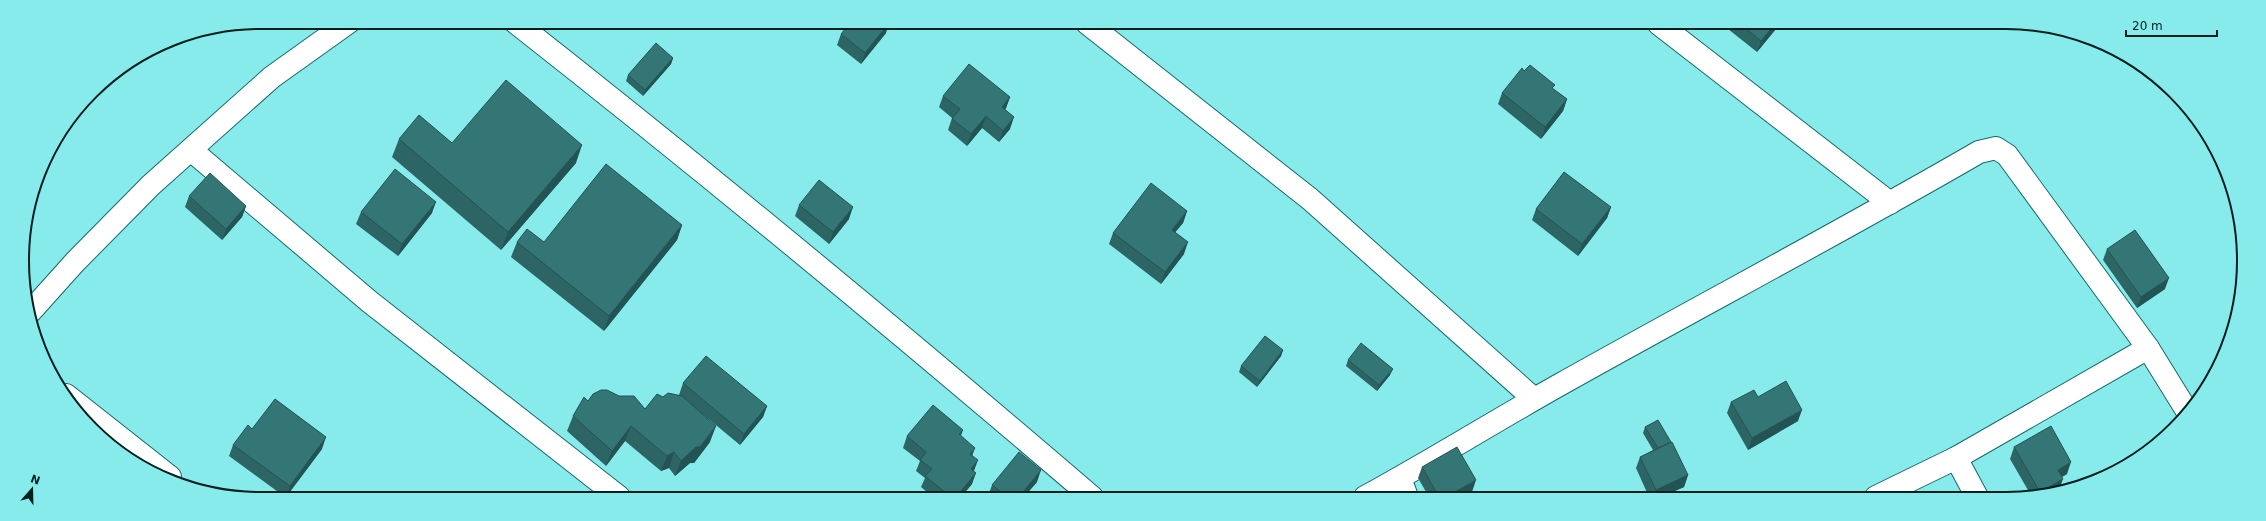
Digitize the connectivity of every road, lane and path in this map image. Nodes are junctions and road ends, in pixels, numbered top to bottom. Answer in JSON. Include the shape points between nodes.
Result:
{"nodes":[{"id":1,"x":339,"y":29,"type":"edge"},
{"id":2,"x":524,"y":29,"type":"edge"},
{"id":3,"x":1095,"y":29,"type":"edge"},
{"id":4,"x":1665,"y":29,"type":"edge"},
{"id":5,"x":191,"y":150,"type":"junction"},
{"id":6,"x":1890,"y":204,"type":"junction"},
{"id":7,"x":34,"y":308,"type":"edge"},
{"id":8,"x":2148,"y":348,"type":"junction"},
{"id":9,"x":1534,"y":399,"type":"junction"},
{"id":10,"x":2185,"y":407,"type":"edge"},
{"id":11,"x":82,"y":408,"type":"edge"},
{"id":12,"x":1956,"y":458,"type":"junction"},
{"id":13,"x":159,"y":469,"type":"edge"},
{"id":14,"x":1403,"y":488,"type":"edge"},
{"id":15,"x":613,"y":492,"type":"edge"},
{"id":16,"x":1086,"y":492,"type":"edge"},
{"id":17,"x":1386,"y":492,"type":"edge"},
{"id":18,"x":1886,"y":492,"type":"edge"},
{"id":19,"x":1974,"y":492,"type":"edge"}],
"edges":[{"from":1,"to":5,"type":"street","via":[[272,77]]},
{"from":2,"to":16,"type":"street","via":[[671,145],[887,322]]},
{"from":3,"to":9,"type":"street","via":[[1310,199]]},
{"from":4,"to":6,"type":"street"},
{"from":5,"to":7,"type":"street","via":[[74,262]]},
{"from":5,"to":15,"type":"street","via":[[370,302]]},
{"from":6,"to":8,"type":"street","via":[[1979,152],[1996,148],[2007,155]]},
{"from":6,"to":9,"type":"street","via":[[1805,248]]},
{"from":8,"to":10,"type":"street"},
{"from":8,"to":12,"type":"street"},
{"from":9,"to":14,"type":"street"},
{"from":11,"to":13,"type":"street"},
{"from":12,"to":18,"type":"street"},
{"from":12,"to":19,"type":"street"},
{"from":14,"to":17,"type":"street"}]}
